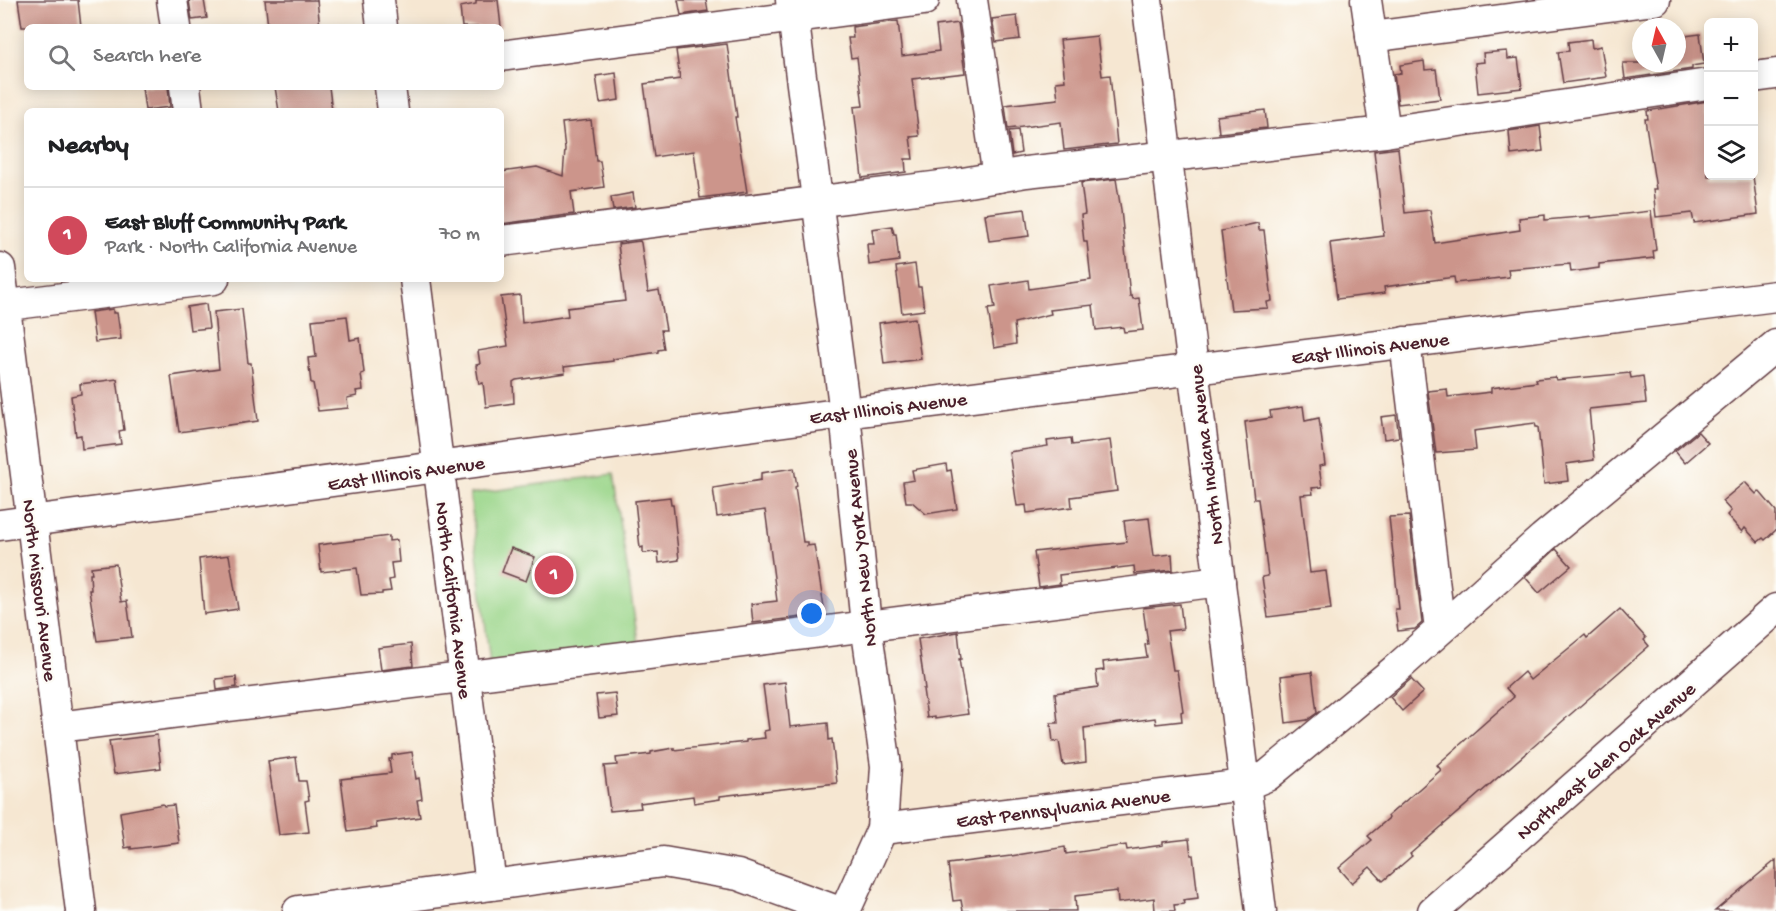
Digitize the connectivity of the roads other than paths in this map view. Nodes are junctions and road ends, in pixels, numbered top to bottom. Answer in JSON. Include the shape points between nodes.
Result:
{"nodes":[{"id":1,"x":172,"y":0,"type":"edge"},
{"id":2,"x":379,"y":0,"type":"edge"},
{"id":3,"x":924,"y":0,"type":"edge"},
{"id":4,"x":972,"y":0,"type":"edge"},
{"id":5,"x":1148,"y":0,"type":"edge"},
{"id":6,"x":1366,"y":0,"type":"edge"},
{"id":7,"x":1655,"y":0,"type":"edge"},
{"id":8,"x":793,"y":9,"type":"edge"},
{"id":9,"x":176,"y":24,"type":"edge"},
{"id":10,"x":382,"y":24,"type":"edge"},
{"id":11,"x":1371,"y":37,"type":"junction"},
{"id":12,"x":504,"y":56,"type":"edge"},
{"id":13,"x":1776,"y":74,"type":"edge"},
{"id":14,"x":1758,"y":76,"type":"edge"},
{"id":15,"x":1704,"y":85,"type":"edge"},
{"id":16,"x":185,"y":90,"type":"edge"},
{"id":17,"x":390,"y":90,"type":"edge"},
{"id":18,"x":188,"y":108,"type":"edge"},
{"id":19,"x":393,"y":108,"type":"edge"},
{"id":20,"x":1385,"y":132,"type":"junction"},
{"id":21,"x":1167,"y":156,"type":"junction"},
{"id":22,"x":998,"y":177,"type":"junction"},
{"id":23,"x":817,"y":201,"type":"junction"},
{"id":24,"x":504,"y":241,"type":"edge"},
{"id":25,"x":0,"y":268,"type":"edge"},
{"id":26,"x":190,"y":282,"type":"edge"},
{"id":27,"x":415,"y":282,"type":"edge"},
{"id":28,"x":1776,"y":296,"type":"edge"},
{"id":29,"x":2,"y":306,"type":"edge"},
{"id":30,"x":1405,"y":342,"type":"junction"},
{"id":31,"x":1776,"y":345,"type":"edge"},
{"id":32,"x":1194,"y":368,"type":"junction"},
{"id":33,"x":845,"y":413,"type":"junction"},
{"id":34,"x":439,"y":467,"type":"junction"},
{"id":35,"x":33,"y":521,"type":"junction"},
{"id":36,"x":0,"y":525,"type":"edge"},
{"id":37,"x":1220,"y":581,"type":"junction"},
{"id":38,"x":1776,"y":609,"type":"edge"},
{"id":39,"x":866,"y":625,"type":"junction"},
{"id":40,"x":1440,"y":629,"type":"junction"},
{"id":41,"x":465,"y":677,"type":"junction"},
{"id":42,"x":58,"y":727,"type":"junction"},
{"id":43,"x":1245,"y":784,"type":"junction"},
{"id":44,"x":882,"y":829,"type":"junction"},
{"id":45,"x":491,"y":885,"type":"junction"},
{"id":46,"x":81,"y":911,"type":"edge"},
{"id":47,"x":298,"y":911,"type":"edge"},
{"id":48,"x":837,"y":911,"type":"edge"},
{"id":49,"x":845,"y":911,"type":"edge"},
{"id":50,"x":1261,"y":911,"type":"edge"},
{"id":51,"x":1433,"y":911,"type":"edge"}],
"edges":[{"from":1,"to":9,"type":"street"},
{"from":2,"to":10,"type":"street"},
{"from":3,"to":8,"type":"street"},
{"from":4,"to":22,"type":"street"},
{"from":5,"to":21,"type":"street","name":"North Indiana Avenue"},
{"from":6,"to":11,"type":"street"},
{"from":7,"to":11,"type":"street"},
{"from":8,"to":12,"type":"street"},
{"from":8,"to":23,"type":"street","name":"North New York Avenue"},
{"from":11,"to":20,"type":"street"},
{"from":13,"to":14,"type":"street"},
{"from":15,"to":20,"type":"street"},
{"from":16,"to":18,"type":"street"},
{"from":17,"to":19,"type":"street"},
{"from":20,"to":21,"type":"street"},
{"from":21,"to":22,"type":"street"},
{"from":21,"to":32,"type":"street","name":"North Indiana Avenue"},
{"from":22,"to":23,"type":"street"},
{"from":23,"to":24,"type":"street"},
{"from":23,"to":33,"type":"street","name":"North New York Avenue"},
{"from":25,"to":29,"type":"street","name":"North Missouri Avenue"},
{"from":26,"to":29,"type":"street"},
{"from":27,"to":34,"type":"street","name":"North California Avenue"},
{"from":28,"to":30,"type":"street","name":"East Illinois Avenue"},
{"from":29,"to":35,"type":"street","name":"North Missouri Avenue"},
{"from":30,"to":32,"type":"street","name":"East Illinois Avenue"},
{"from":30,"to":40,"type":"street"},
{"from":31,"to":40,"type":"street","name":"East Pennsylvania Avenue","via":[[1543,538]]},
{"from":32,"to":33,"type":"street","name":"East Illinois Avenue"},
{"from":32,"to":37,"type":"street","name":"North Indiana Avenue"},
{"from":33,"to":34,"type":"street","name":"East Illinois Avenue"},
{"from":33,"to":39,"type":"street","name":"North New York Avenue"},
{"from":34,"to":35,"type":"street","name":"East Illinois Avenue"},
{"from":34,"to":41,"type":"street","name":"North California Avenue"},
{"from":35,"to":36,"type":"street","name":"East Illinois Avenue"},
{"from":35,"to":42,"type":"street","name":"North Missouri Avenue"},
{"from":37,"to":39,"type":"street"},
{"from":37,"to":43,"type":"street","name":"North Indiana Avenue"},
{"from":38,"to":51,"type":"street","name":"Northeast Glen Oak Avenue"},
{"from":39,"to":41,"type":"street"},
{"from":39,"to":44,"type":"street","name":"North New York Avenue","via":[[886,766]]},
{"from":40,"to":43,"type":"street","name":"East Pennsylvania Avenue","via":[[1267,777]]},
{"from":41,"to":42,"type":"street"},
{"from":41,"to":45,"type":"street","name":"North California Avenue"},
{"from":42,"to":46,"type":"street","name":"North Missouri Avenue"},
{"from":43,"to":44,"type":"street","name":"East Pennsylvania Avenue"},
{"from":43,"to":50,"type":"street","name":"North Indiana Avenue"},
{"from":44,"to":49,"type":"street","name":"North New York Avenue"},
{"from":45,"to":47,"type":"street"},
{"from":45,"to":48,"type":"street","via":[[663,862],[738,875]]}]}
